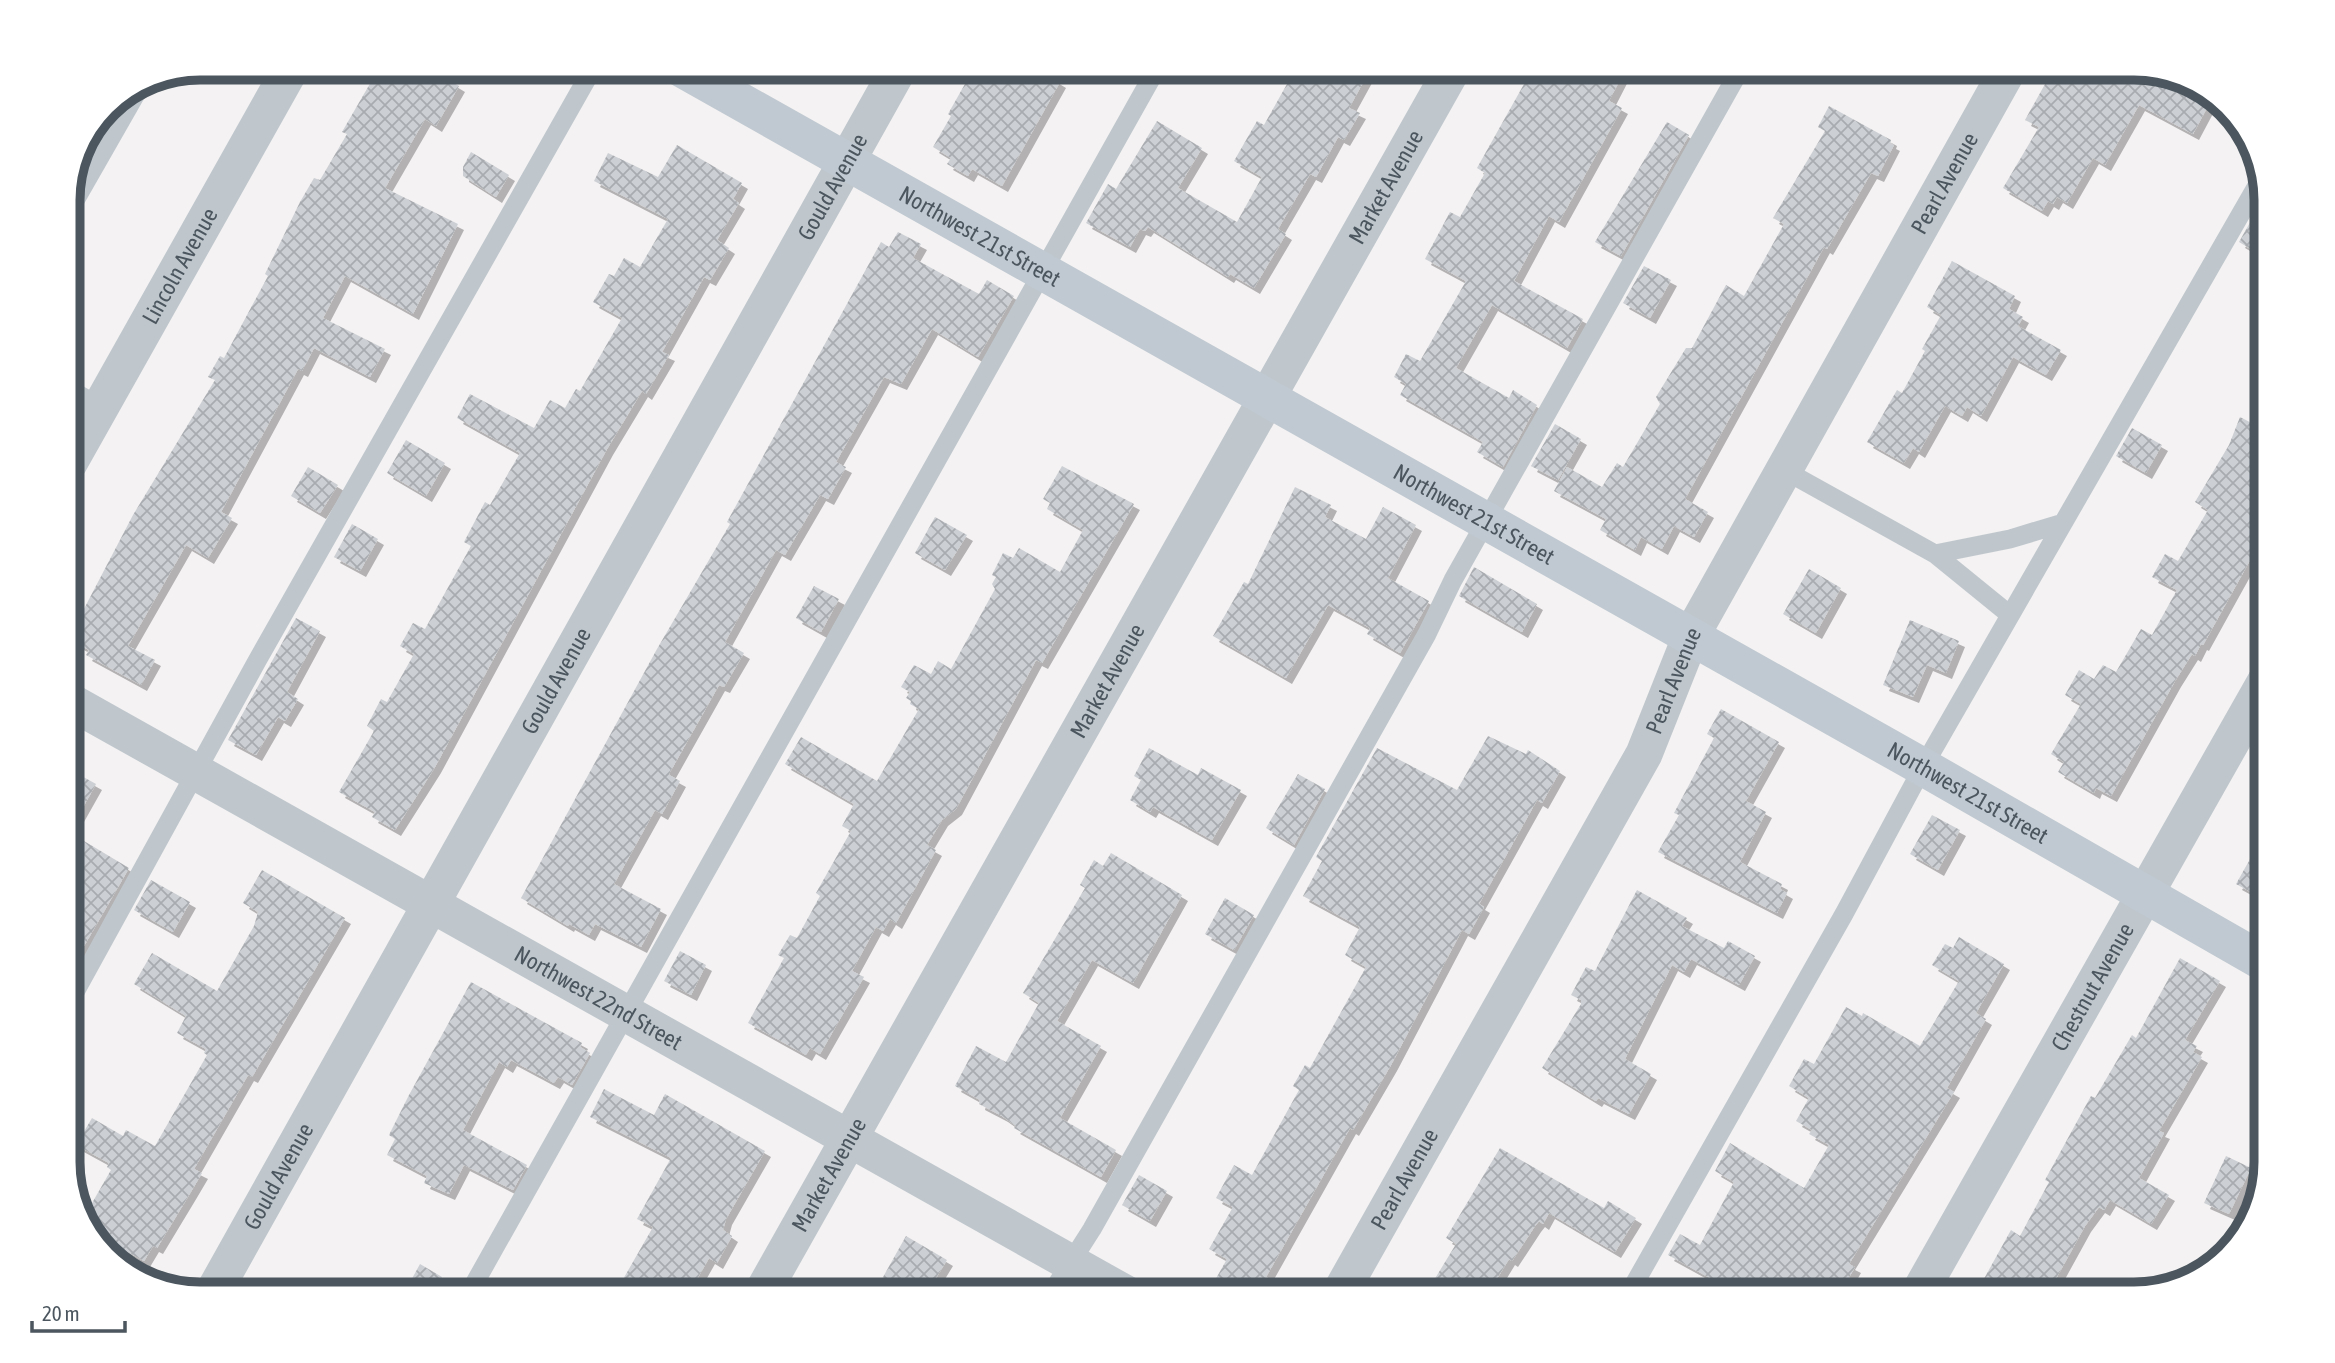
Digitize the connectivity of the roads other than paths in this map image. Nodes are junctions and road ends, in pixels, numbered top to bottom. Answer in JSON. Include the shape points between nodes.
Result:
{"nodes":[{"id":1,"x":283,"y":80,"type":"edge"},
{"id":2,"x":586,"y":80,"type":"edge"},
{"id":3,"x":703,"y":80,"type":"edge"},
{"id":4,"x":892,"y":80,"type":"edge"},
{"id":5,"x":1150,"y":80,"type":"edge"},
{"id":6,"x":1446,"y":80,"type":"edge"},
{"id":7,"x":1734,"y":80,"type":"edge"},
{"id":8,"x":2001,"y":80,"type":"edge"},
{"id":9,"x":130,"y":104,"type":"edge"},
{"id":10,"x":848,"y":160,"type":"junction"},
{"id":11,"x":82,"y":189,"type":"edge"},
{"id":12,"x":2254,"y":191,"type":"edge"},
{"id":13,"x":1044,"y":270,"type":"junction"},
{"id":14,"x":81,"y":396,"type":"edge"},
{"id":15,"x":1266,"y":397,"type":"junction"},
{"id":16,"x":100,"y":407,"type":"junction"},
{"id":17,"x":81,"y":441,"type":"edge"},
{"id":18,"x":1784,"y":470,"type":"junction"},
{"id":19,"x":1486,"y":520,"type":"junction"},
{"id":20,"x":2063,"y":523,"type":"junction"},
{"id":21,"x":1935,"y":554,"type":"junction"},
{"id":22,"x":2010,"y":615,"type":"junction"},
{"id":23,"x":1691,"y":636,"type":"junction"},
{"id":24,"x":2254,"y":702,"type":"edge"},
{"id":25,"x":81,"y":708,"type":"edge"},
{"id":26,"x":1923,"y":767,"type":"junction"},
{"id":27,"x":195,"y":772,"type":"junction"},
{"id":28,"x":2145,"y":894,"type":"junction"},
{"id":29,"x":430,"y":905,"type":"junction"},
{"id":30,"x":2254,"y":957,"type":"edge"},
{"id":31,"x":81,"y":981,"type":"edge"},
{"id":32,"x":626,"y":1015,"type":"junction"},
{"id":33,"x":850,"y":1139,"type":"junction"},
{"id":34,"x":1069,"y":1262,"type":"junction"},
{"id":35,"x":219,"y":1282,"type":"edge"},
{"id":36,"x":475,"y":1282,"type":"edge"},
{"id":37,"x":768,"y":1282,"type":"edge"},
{"id":38,"x":1057,"y":1282,"type":"edge"},
{"id":39,"x":1105,"y":1282,"type":"edge"},
{"id":40,"x":1346,"y":1282,"type":"edge"},
{"id":41,"x":1635,"y":1282,"type":"edge"},
{"id":42,"x":1925,"y":1282,"type":"edge"}],
"edges":[{"from":1,"to":16,"type":"street","name":"Lincoln Avenue"},
{"from":2,"to":27,"type":"lane"},
{"from":3,"to":10,"type":"street","name":"Northwest 21st Street"},
{"from":4,"to":10,"type":"street","name":"Gould Avenue"},
{"from":5,"to":13,"type":"lane"},
{"from":6,"to":15,"type":"street","name":"Market Avenue"},
{"from":7,"to":19,"type":"lane"},
{"from":8,"to":18,"type":"street","name":"Pearl Avenue"},
{"from":9,"to":11,"type":"lane"},
{"from":10,"to":13,"type":"street","name":"Northwest 21st Street"},
{"from":10,"to":29,"type":"street","name":"Gould Avenue"},
{"from":12,"to":20,"type":"lane"},
{"from":13,"to":15,"type":"street","name":"Northwest 21st Street"},
{"from":13,"to":32,"type":"lane"},
{"from":14,"to":16,"type":"lane"},
{"from":15,"to":19,"type":"street","name":"Northwest 21st Street"},
{"from":15,"to":33,"type":"street","name":"Market Avenue"},
{"from":16,"to":17,"type":"street","name":"Lincoln Avenue"},
{"from":18,"to":21,"type":"lane"},
{"from":18,"to":23,"type":"street","name":"Pearl Avenue"},
{"from":19,"to":23,"type":"street","name":"Northwest 21st Street"},
{"from":19,"to":34,"type":"lane","via":[[1386,707]]},
{"from":20,"to":21,"type":"lane"},
{"from":20,"to":22,"type":"lane"},
{"from":21,"to":22,"type":"lane"},
{"from":22,"to":26,"type":"lane"},
{"from":23,"to":26,"type":"street","name":"Northwest 21st Street"},
{"from":23,"to":40,"type":"street","name":"Pearl Avenue","via":[[1644,754]]},
{"from":24,"to":28,"type":"street","name":"Chestnut Avenue"},
{"from":25,"to":27,"type":"street","name":"Northwest 22nd Street"},
{"from":26,"to":28,"type":"street","name":"Northwest 21st Street"},
{"from":26,"to":41,"type":"lane"},
{"from":27,"to":29,"type":"street","name":"Northwest 22nd Street"},
{"from":27,"to":31,"type":"lane"},
{"from":28,"to":30,"type":"street","name":"Northwest 21st Street"},
{"from":28,"to":42,"type":"street","name":"Chestnut Avenue"},
{"from":29,"to":32,"type":"street","name":"Northwest 22nd Street"},
{"from":29,"to":35,"type":"street","name":"Gould Avenue"},
{"from":32,"to":33,"type":"street","name":"Northwest 22nd Street"},
{"from":32,"to":36,"type":"lane"},
{"from":33,"to":34,"type":"street","name":"Northwest 22nd Street"},
{"from":33,"to":37,"type":"street","name":"Market Avenue"},
{"from":34,"to":38,"type":"lane"},
{"from":34,"to":39,"type":"street","name":"Northwest 22nd Street"}]}
